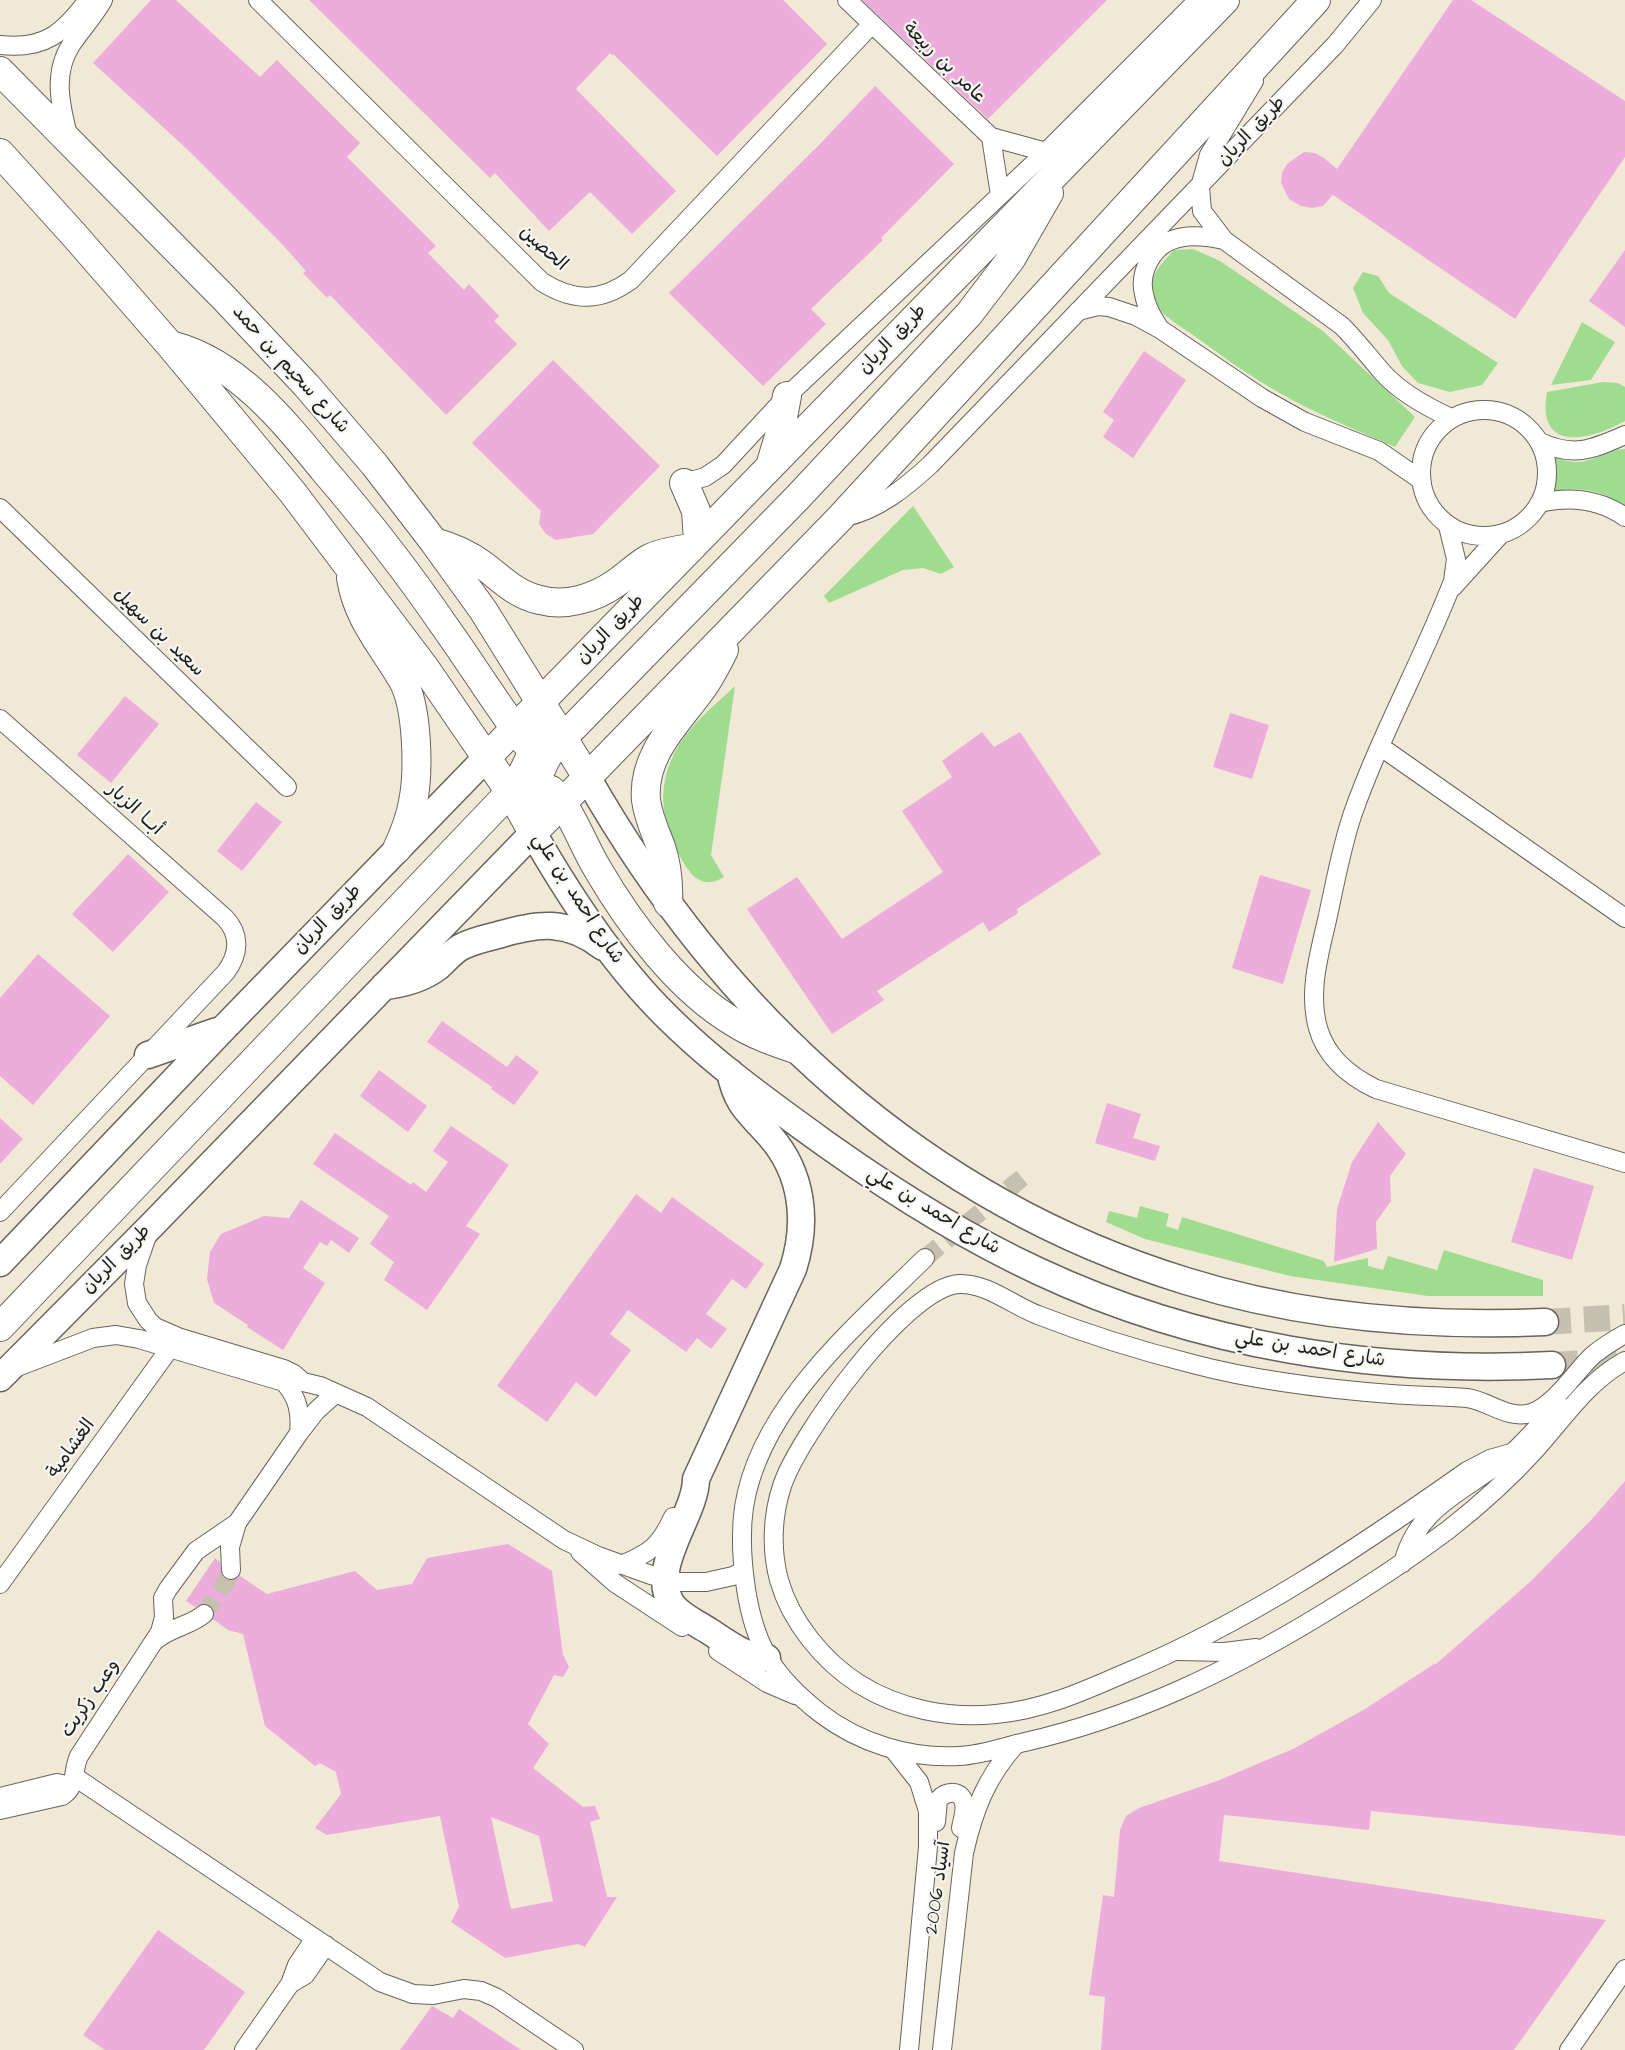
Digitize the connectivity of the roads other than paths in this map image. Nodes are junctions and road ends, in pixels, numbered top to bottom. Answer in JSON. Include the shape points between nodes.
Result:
{"nodes":[{"id":1,"x":88,"y":0,"type":"edge"},
{"id":2,"x":103,"y":0,"type":"edge"},
{"id":3,"x":258,"y":0,"type":"edge"},
{"id":4,"x":847,"y":0,"type":"edge"},
{"id":5,"x":1198,"y":0,"type":"edge"},
{"id":6,"x":1224,"y":0,"type":"edge"},
{"id":7,"x":1316,"y":0,"type":"edge"},
{"id":8,"x":1372,"y":0,"type":"edge"},
{"id":9,"x":872,"y":24,"type":"junction"},
{"id":10,"x":1284,"y":34,"type":"junction"},
{"id":11,"x":0,"y":45,"type":"edge"},
{"id":12,"x":0,"y":71,"type":"edge"},
{"id":13,"x":991,"y":137,"type":"junction"},
{"id":14,"x":69,"y":140,"type":"junction"},
{"id":15,"x":0,"y":154,"type":"edge"},
{"id":16,"x":1053,"y":160,"type":"junction"},
{"id":17,"x":1200,"y":187,"type":"junction"},
{"id":18,"x":1000,"y":195,"type":"junction"},
{"id":19,"x":1224,"y":240,"type":"junction"},
{"id":20,"x":1078,"y":311,"type":"junction"},
{"id":21,"x":1160,"y":329,"type":"junction"},
{"id":22,"x":170,"y":345,"type":"junction"},
{"id":23,"x":787,"y":396,"type":"junction"},
{"id":24,"x":1451,"y":418,"type":"junction"},
{"id":25,"x":1625,"y":435,"type":"edge"},
{"id":26,"x":1540,"y":442,"type":"junction"},
{"id":27,"x":769,"y":468,"type":"junction"},
{"id":28,"x":1421,"y":480,"type":"junction"},
{"id":29,"x":684,"y":483,"type":"joint"},
{"id":30,"x":1540,"y":503,"type":"junction"},
{"id":31,"x":0,"y":508,"type":"edge"},
{"id":32,"x":1625,"y":517,"type":"edge"},
{"id":33,"x":840,"y":518,"type":"junction"},
{"id":34,"x":1448,"y":526,"type":"junction"},
{"id":35,"x":1501,"y":534,"type":"junction"},
{"id":36,"x":434,"y":542,"type":"junction"},
{"id":37,"x":694,"y":544,"type":"junction"},
{"id":38,"x":350,"y":567,"type":"junction"},
{"id":39,"x":1449,"y":591,"type":"junction"},
{"id":40,"x":733,"y":627,"type":"junction"},
{"id":41,"x":540,"y":701,"type":"junction"},
{"id":42,"x":0,"y":719,"type":"edge"},
{"id":43,"x":515,"y":728,"type":"junction"},
{"id":44,"x":563,"y":737,"type":"junction"},
{"id":45,"x":1381,"y":747,"type":"junction"},
{"id":46,"x":486,"y":758,"type":"junction"},
{"id":47,"x":530,"y":770,"type":"junction"},
{"id":48,"x":587,"y":777,"type":"junction"},
{"id":49,"x":287,"y":788,"type":"dead end"},
{"id":50,"x":562,"y":803,"type":"junction"},
{"id":51,"x":533,"y":832,"type":"junction"},
{"id":52,"x":397,"y":849,"type":"junction"},
{"id":53,"x":668,"y":903,"type":"junction"},
{"id":54,"x":1625,"y":917,"type":"edge"},
{"id":55,"x":612,"y":955,"type":"junction"},
{"id":56,"x":384,"y":986,"type":"junction"},
{"id":57,"x":223,"y":1029,"type":"junction"},
{"id":58,"x":795,"y":1049,"type":"junction"},
{"id":59,"x":148,"y":1055,"type":"junction"},
{"id":60,"x":730,"y":1072,"type":"junction"},
{"id":61,"x":1625,"y":1163,"type":"edge"},
{"id":62,"x":0,"y":1212,"type":"edge"},
{"id":63,"x":150,"y":1227,"type":"junction"},
{"id":64,"x":925,"y":1258,"type":"tunnel mouth"},
{"id":65,"x":0,"y":1263,"type":"edge"},
{"id":66,"x":1545,"y":1322,"type":"tunnel mouth"},
{"id":67,"x":0,"y":1327,"type":"edge"},
{"id":68,"x":1625,"y":1334,"type":"edge"},
{"id":69,"x":174,"y":1343,"type":"junction"},
{"id":70,"x":1625,"y":1344,"type":"edge"},
{"id":71,"x":1625,"y":1361,"type":"edge"},
{"id":72,"x":1552,"y":1365,"type":"tunnel mouth"},
{"id":73,"x":4,"y":1374,"type":"edge"},
{"id":74,"x":284,"y":1382,"type":"junction"},
{"id":75,"x":303,"y":1382,"type":"junction"},
{"id":76,"x":336,"y":1393,"type":"junction"},
{"id":77,"x":299,"y":1433,"type":"junction"},
{"id":78,"x":1511,"y":1453,"type":"junction"},
{"id":79,"x":696,"y":1479,"type":"junction"},
{"id":80,"x":237,"y":1523,"type":"junction"},
{"id":81,"x":575,"y":1546,"type":"junction"},
{"id":82,"x":1403,"y":1563,"type":"junction"},
{"id":83,"x":622,"y":1565,"type":"junction"},
{"id":84,"x":231,"y":1570,"type":"tunnel mouth"},
{"id":85,"x":744,"y":1571,"type":"junction"},
{"id":86,"x":666,"y":1580,"type":"junction"},
{"id":87,"x":0,"y":1584,"type":"edge"},
{"id":88,"x":204,"y":1614,"type":"tunnel mouth"},
{"id":89,"x":156,"y":1640,"type":"junction"},
{"id":90,"x":1272,"y":1645,"type":"junction"},
{"id":91,"x":1177,"y":1651,"type":"junction"},
{"id":92,"x":767,"y":1658,"type":"junction"},
{"id":93,"x":800,"y":1697,"type":"junction"},
{"id":94,"x":1016,"y":1744,"type":"junction"},
{"id":95,"x":893,"y":1749,"type":"junction"},
{"id":96,"x":73,"y":1781,"type":"junction"},
{"id":97,"x":0,"y":1797,"type":"edge"},
{"id":98,"x":0,"y":1810,"type":"edge"},
{"id":99,"x":928,"y":1847,"type":"junction"},
{"id":100,"x":964,"y":1853,"type":"junction"},
{"id":101,"x":321,"y":1941,"type":"junction"},
{"id":102,"x":1625,"y":1969,"type":"edge"},
{"id":103,"x":244,"y":2050,"type":"edge"},
{"id":104,"x":574,"y":2050,"type":"edge"},
{"id":105,"x":909,"y":2050,"type":"edge"},
{"id":106,"x":942,"y":2050,"type":"edge"},
{"id":107,"x":1569,"y":2050,"type":"edge"}],
"edges":[{"from":1,"to":11,"type":"street","via":[[67,26],[46,41],[32,45]]},
{"from":2,"to":14,"type":"street","via":[[70,46],[61,70],[60,95]]},
{"from":3,"to":9,"type":"street","name":"الحصين","via":[[542,282],[567,295],[580,297],[607,294],[631,280]]},
{"from":4,"to":9,"type":"street","name":"عامر بن ربيعة"},
{"from":5,"to":16,"type":"street","name":"طريق الريان"},
{"from":6,"to":16,"type":"highway","name":"طريق الريان"},
{"from":7,"to":10,"type":"highway","name":"طريق الريان"},
{"from":8,"to":17,"type":"street","name":"طريق الريان","via":[[1335,45]]},
{"from":9,"to":13,"type":"street","name":"عامر بن ربيعة"},
{"from":10,"to":17,"type":"street","via":[[1209,155]]},
{"from":10,"to":33,"type":"highway","name":"طريق الريان"},
{"from":12,"to":14,"type":"highway","name":"شارع سحيم بن حمد"},
{"from":13,"to":16,"type":"street","name":"عامر بن ربيعة"},
{"from":13,"to":18,"type":"street"},
{"from":14,"to":36,"type":"highway","name":"شارع سحيم بن حمد","via":[[306,385],[374,464]]},
{"from":15,"to":22,"type":"highway"},
{"from":16,"to":18,"type":"street","name":"طريق الريان"},
{"from":16,"to":27,"type":"highway","name":"طريق الريان"},
{"from":16,"to":44,"type":"highway","via":[[1041,208],[1011,259],[970,314],[798,498]]},
{"from":17,"to":19,"type":"street","via":[[1202,211]]},
{"from":17,"to":20,"type":"street","name":"طريق الريان"},
{"from":18,"to":23,"type":"street","name":"طريق الريان"},
{"from":19,"to":21,"type":"street","via":[[1203,235],[1179,237],[1167,242],[1151,256],[1143,271],[1142,283],[1146,302]]},
{"from":19,"to":24,"type":"street","via":[[1332,317],[1384,374],[1407,393]]},
{"from":20,"to":21,"type":"street","via":[[1109,307]]},
{"from":20,"to":33,"type":"street","name":"طريق الريان","via":[[912,481],[874,506]]},
{"from":21,"to":28,"type":"street","via":[[1262,398],[1306,422],[1379,451]]},
{"from":22,"to":38,"type":"highway"},
{"from":22,"to":43,"type":"highway","via":[[209,360],[230,374],[294,433],[409,576]]},
{"from":23,"to":27,"type":"highway"},
{"from":23,"to":29,"type":"street","name":"طريق الريان","via":[[723,465],[705,477]]},
{"from":24,"to":26,"type":"street","via":[[1475,410],[1501,411],[1523,423]]},
{"from":24,"to":28,"type":"street","via":[[1433,434],[1427,445],[1422,456]]},
{"from":25,"to":26,"type":"street","via":[[1583,451],[1560,450]]},
{"from":26,"to":30,"type":"street","via":[[1545,454],[1547,479]]},
{"from":27,"to":37,"type":"highway","name":"طريق الريان"},
{"from":28,"to":34,"type":"street","via":[[1429,506]]},
{"from":29,"to":37,"type":"highway","via":[[696,511]]},
{"from":30,"to":32,"type":"street","via":[[1560,499],[1581,500],[1608,507]]},
{"from":30,"to":35,"type":"street","via":[[1523,523]]},
{"from":31,"to":49,"type":"street","name":"سعيد بن سهيل"},
{"from":33,"to":40,"type":"highway","name":"طريق الريان"},
{"from":34,"to":35,"type":"street","via":[[1474,536]]},
{"from":34,"to":39,"type":"street","via":[[1456,559]]},
{"from":35,"to":39,"type":"street"},
{"from":36,"to":37,"type":"highway","via":[[468,555],[522,594],[541,601],[564,602],[607,589],[638,565]]},
{"from":36,"to":41,"type":"highway","name":"شارع سحيم بن حمد"},
{"from":37,"to":41,"type":"highway","name":"طريق الريان"},
{"from":38,"to":46,"type":"highway","via":[[425,668]]},
{"from":38,"to":52,"type":"highway","via":[[352,587],[366,625],[402,679],[413,712],[414,793],[410,818]]},
{"from":39,"to":45,"type":"street"},
{"from":40,"to":48,"type":"highway","name":"طريق الريان"},
{"from":40,"to":53,"type":"highway","via":[[712,674],[658,749],[649,772],[647,809],[665,859]]},
{"from":41,"to":43,"type":"highway","name":"طريق الريان"},
{"from":41,"to":44,"type":"highway"},
{"from":41,"to":47,"type":"highway"},
{"from":42,"to":59,"type":"street","name":"أبــا الزبار","via":[[225,918],[236,936],[231,966]]},
{"from":43,"to":46,"type":"highway","name":"طريق الريان"},
{"from":43,"to":47,"type":"highway"},
{"from":44,"to":47,"type":"highway"},
{"from":44,"to":48,"type":"highway"},
{"from":45,"to":54,"type":"street"},
{"from":45,"to":61,"type":"street","via":[[1344,841],[1318,958],[1314,998],[1323,1042],[1340,1066],[1376,1089]]},
{"from":46,"to":47,"type":"highway","name":"شارع احمد بن علي"},
{"from":46,"to":52,"type":"main road","name":"طريق الريان"},
{"from":47,"to":48,"type":"highway","via":[[558,768]]},
{"from":47,"to":50,"type":"highway"},
{"from":47,"to":51,"type":"highway","name":"شارع احمد بن علي"},
{"from":47,"to":67,"type":"highway"},
{"from":48,"to":50,"type":"highway","name":"طريق الريان"},
{"from":48,"to":53,"type":"main road"},
{"from":50,"to":51,"type":"highway","name":"طريق الريان"},
{"from":50,"to":58,"type":"highway","via":[[597,869],[628,915],[681,979],[717,1012],[736,1024]]},
{"from":51,"to":55,"type":"main road","name":"شارع احمد بن علي","via":[[586,920]]},
{"from":51,"to":56,"type":"main road","name":"طريق الريان"},
{"from":52,"to":57,"type":"main road","name":"طريق الريان"},
{"from":53,"to":58,"type":"main road","via":[[759,1014]]},
{"from":55,"to":56,"type":"main road","via":[[579,932],[553,926],[527,926],[464,946],[424,976]]},
{"from":55,"to":60,"type":"main road","name":"شارع احمد بن علي","via":[[668,1018]]},
{"from":56,"to":63,"type":"main road","name":"طريق الريان"},
{"from":57,"to":59,"type":"main road"},
{"from":57,"to":65,"type":"main road","name":"طريق الريان"},
{"from":58,"to":66,"type":"main road","via":[[871,1115],[956,1176],[1048,1228],[1141,1267],[1236,1295],[1337,1313],[1460,1324]]},
{"from":59,"to":62,"type":"street"},
{"from":60,"to":72,"type":"main road","name":"شارع احمد بن علي","via":[[854,1164],[956,1228],[1038,1271],[1129,1308],[1230,1337],[1322,1355],[1416,1365],[1507,1368]]},
{"from":60,"to":79,"type":"main road","via":[[738,1100],[789,1164],[800,1198],[801,1234],[792,1269]]},
{"from":63,"to":69,"type":"street","via":[[135,1274],[135,1294],[148,1320]]},
{"from":63,"to":73,"type":"main road","name":"طريق الريان"},
{"from":64,"to":85,"type":"street","via":[[838,1344],[774,1426],[755,1465],[744,1507]]},
{"from":68,"to":91,"type":"street","via":[[1593,1356],[1547,1403],[1530,1413],[1514,1414],[1476,1400],[1289,1382],[1195,1365],[1064,1325],[970,1285],[948,1286],[928,1296],[901,1319],[824,1408],[784,1480],[775,1517],[774,1556],[784,1596],[805,1631],[846,1675],[878,1695],[940,1714],[999,1714],[1048,1704]]},
{"from":69,"to":73,"type":"street","via":[[128,1336],[92,1338]]},
{"from":69,"to":74,"type":"street"},
{"from":69,"to":75,"type":"street","via":[[284,1369]]},
{"from":69,"to":87,"type":"street","name":"الغشامية"},
{"from":70,"to":78,"type":"street","via":[[1594,1363]]},
{"from":71,"to":82,"type":"street","via":[[1593,1382],[1522,1464],[1487,1498]]},
{"from":74,"to":75,"type":"street"},
{"from":74,"to":77,"type":"street","via":[[297,1400]]},
{"from":75,"to":76,"type":"street"},
{"from":76,"to":77,"type":"street","name":"وعب زكريت"},
{"from":76,"to":81,"type":"street","via":[[382,1416]]},
{"from":77,"to":80,"type":"street","name":"وعب زكريت"},
{"from":78,"to":82,"type":"street","via":[[1429,1514],[1412,1536]]},
{"from":78,"to":91,"type":"street","via":[[1467,1471],[1274,1598]]},
{"from":79,"to":83,"type":"street","via":[[684,1494],[660,1542],[647,1553]]},
{"from":79,"to":86,"type":"main road","via":[[694,1495],[670,1555]]},
{"from":80,"to":84,"type":"street","name":"وعب زكريت","via":[[232,1539]]},
{"from":80,"to":89,"type":"street","name":"وعب زكريت","via":[[196,1551],[165,1593],[163,1625]]},
{"from":81,"to":83,"type":"street"},
{"from":81,"to":93,"type":"street","via":[[615,1583],[767,1683]]},
{"from":82,"to":90,"type":"street"},
{"from":83,"to":86,"type":"street"},
{"from":85,"to":86,"type":"street","via":[[706,1582]]},
{"from":85,"to":92,"type":"street","via":[[754,1624]]},
{"from":86,"to":92,"type":"main road","via":[[669,1598],[678,1610],[745,1654]]},
{"from":88,"to":89,"type":"street","name":"وعب زكريت"},
{"from":89,"to":96,"type":"street","name":"وعب زكريت","via":[[79,1756]]},
{"from":90,"to":91,"type":"street","via":[[1225,1652]]},
{"from":90,"to":94,"type":"street","via":[[1144,1707],[1102,1722]]},
{"from":92,"to":93,"type":"street"},
{"from":93,"to":95,"type":"street","via":[[831,1722],[861,1738]]},
{"from":94,"to":95,"type":"street","via":[[961,1756]]},
{"from":94,"to":100,"type":"street","name":"آسياد 2006","via":[[982,1794]]},
{"from":95,"to":99,"type":"street","name":"آسياد 2006","via":[[915,1775],[925,1796]]},
{"from":96,"to":97,"type":"street"},
{"from":96,"to":98,"type":"street","via":[[62,1796]]},
{"from":96,"to":101,"type":"street"},
{"from":99,"to":100,"type":"street","via":[[934,1835],[938,1800],[952,1792],[964,1802],[960,1837]]},
{"from":99,"to":105,"type":"street","name":"آسياد 2006"},
{"from":100,"to":106,"type":"street","name":"آسياد 2006"},
{"from":101,"to":103,"type":"street","via":[[305,1975],[290,1984]]},
{"from":101,"to":104,"type":"street","via":[[380,1982],[401,1991],[433,1995],[473,1989],[490,1994]]},
{"from":102,"to":107,"type":"street"}]}
